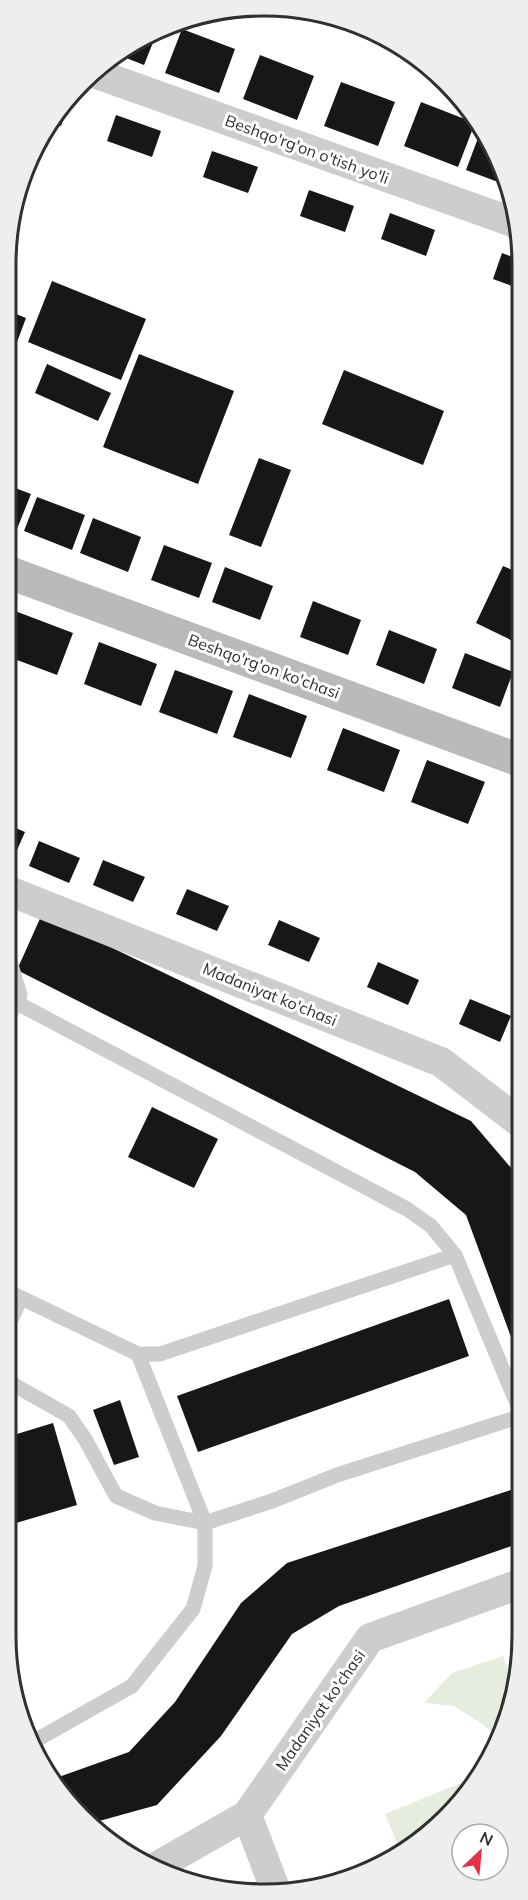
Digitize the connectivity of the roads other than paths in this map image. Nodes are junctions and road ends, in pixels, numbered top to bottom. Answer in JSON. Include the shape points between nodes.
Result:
{"nodes":[{"id":1,"x":103,"y":76,"type":"edge"},
{"id":2,"x":508,"y":220,"type":"edge"},
{"id":3,"x":16,"y":575,"type":"edge"},
{"id":4,"x":512,"y":757,"type":"edge"},
{"id":5,"x":16,"y":894,"type":"edge"},
{"id":6,"x":16,"y":982,"type":"edge"},
{"id":7,"x":17,"y":1003,"type":"joint"},
{"id":8,"x":512,"y":1116,"type":"edge"},
{"id":9,"x":454,"y":1255,"type":"junction"},
{"id":10,"x":16,"y":1295,"type":"edge"},
{"id":11,"x":138,"y":1354,"type":"junction"},
{"id":12,"x":16,"y":1386,"type":"edge"},
{"id":13,"x":512,"y":1392,"type":"edge"},
{"id":14,"x":512,"y":1419,"type":"edge"},
{"id":15,"x":205,"y":1523,"type":"junction"},
{"id":16,"x":512,"y":1587,"type":"edge"},
{"id":17,"x":39,"y":1739,"type":"edge"},
{"id":18,"x":248,"y":1815,"type":"junction"},
{"id":19,"x":164,"y":1862,"type":"edge"},
{"id":20,"x":273,"y":1883,"type":"edge"}],
"edges":[{"from":1,"to":2,"type":"street","name":"Beshqo'rg'on o'tish yo'li"},
{"from":3,"to":4,"type":"main road","name":"Beshqo'rg'on ko'chasi"},
{"from":5,"to":8,"type":"street","name":"Madaniyat ko'chasi","via":[[441,1062]]},
{"from":6,"to":7,"type":"lane","via":[[20,995]]},
{"from":7,"to":9,"type":"lane","via":[[407,1209],[431,1226]]},
{"from":9,"to":11,"type":"lane","via":[[160,1354]]},
{"from":9,"to":13,"type":"lane"},
{"from":10,"to":11,"type":"lane"},
{"from":11,"to":15,"type":"lane"},
{"from":12,"to":15,"type":"lane","via":[[69,1416],[116,1496],[154,1513]]},
{"from":14,"to":15,"type":"lane","via":[[337,1475]]},
{"from":15,"to":17,"type":"lane","via":[[205,1566],[193,1609],[132,1686]]},
{"from":16,"to":18,"type":"street","name":"Madaniyat ko'chasi","via":[[370,1638]]},
{"from":18,"to":19,"type":"street"},
{"from":18,"to":20,"type":"street"}]}
